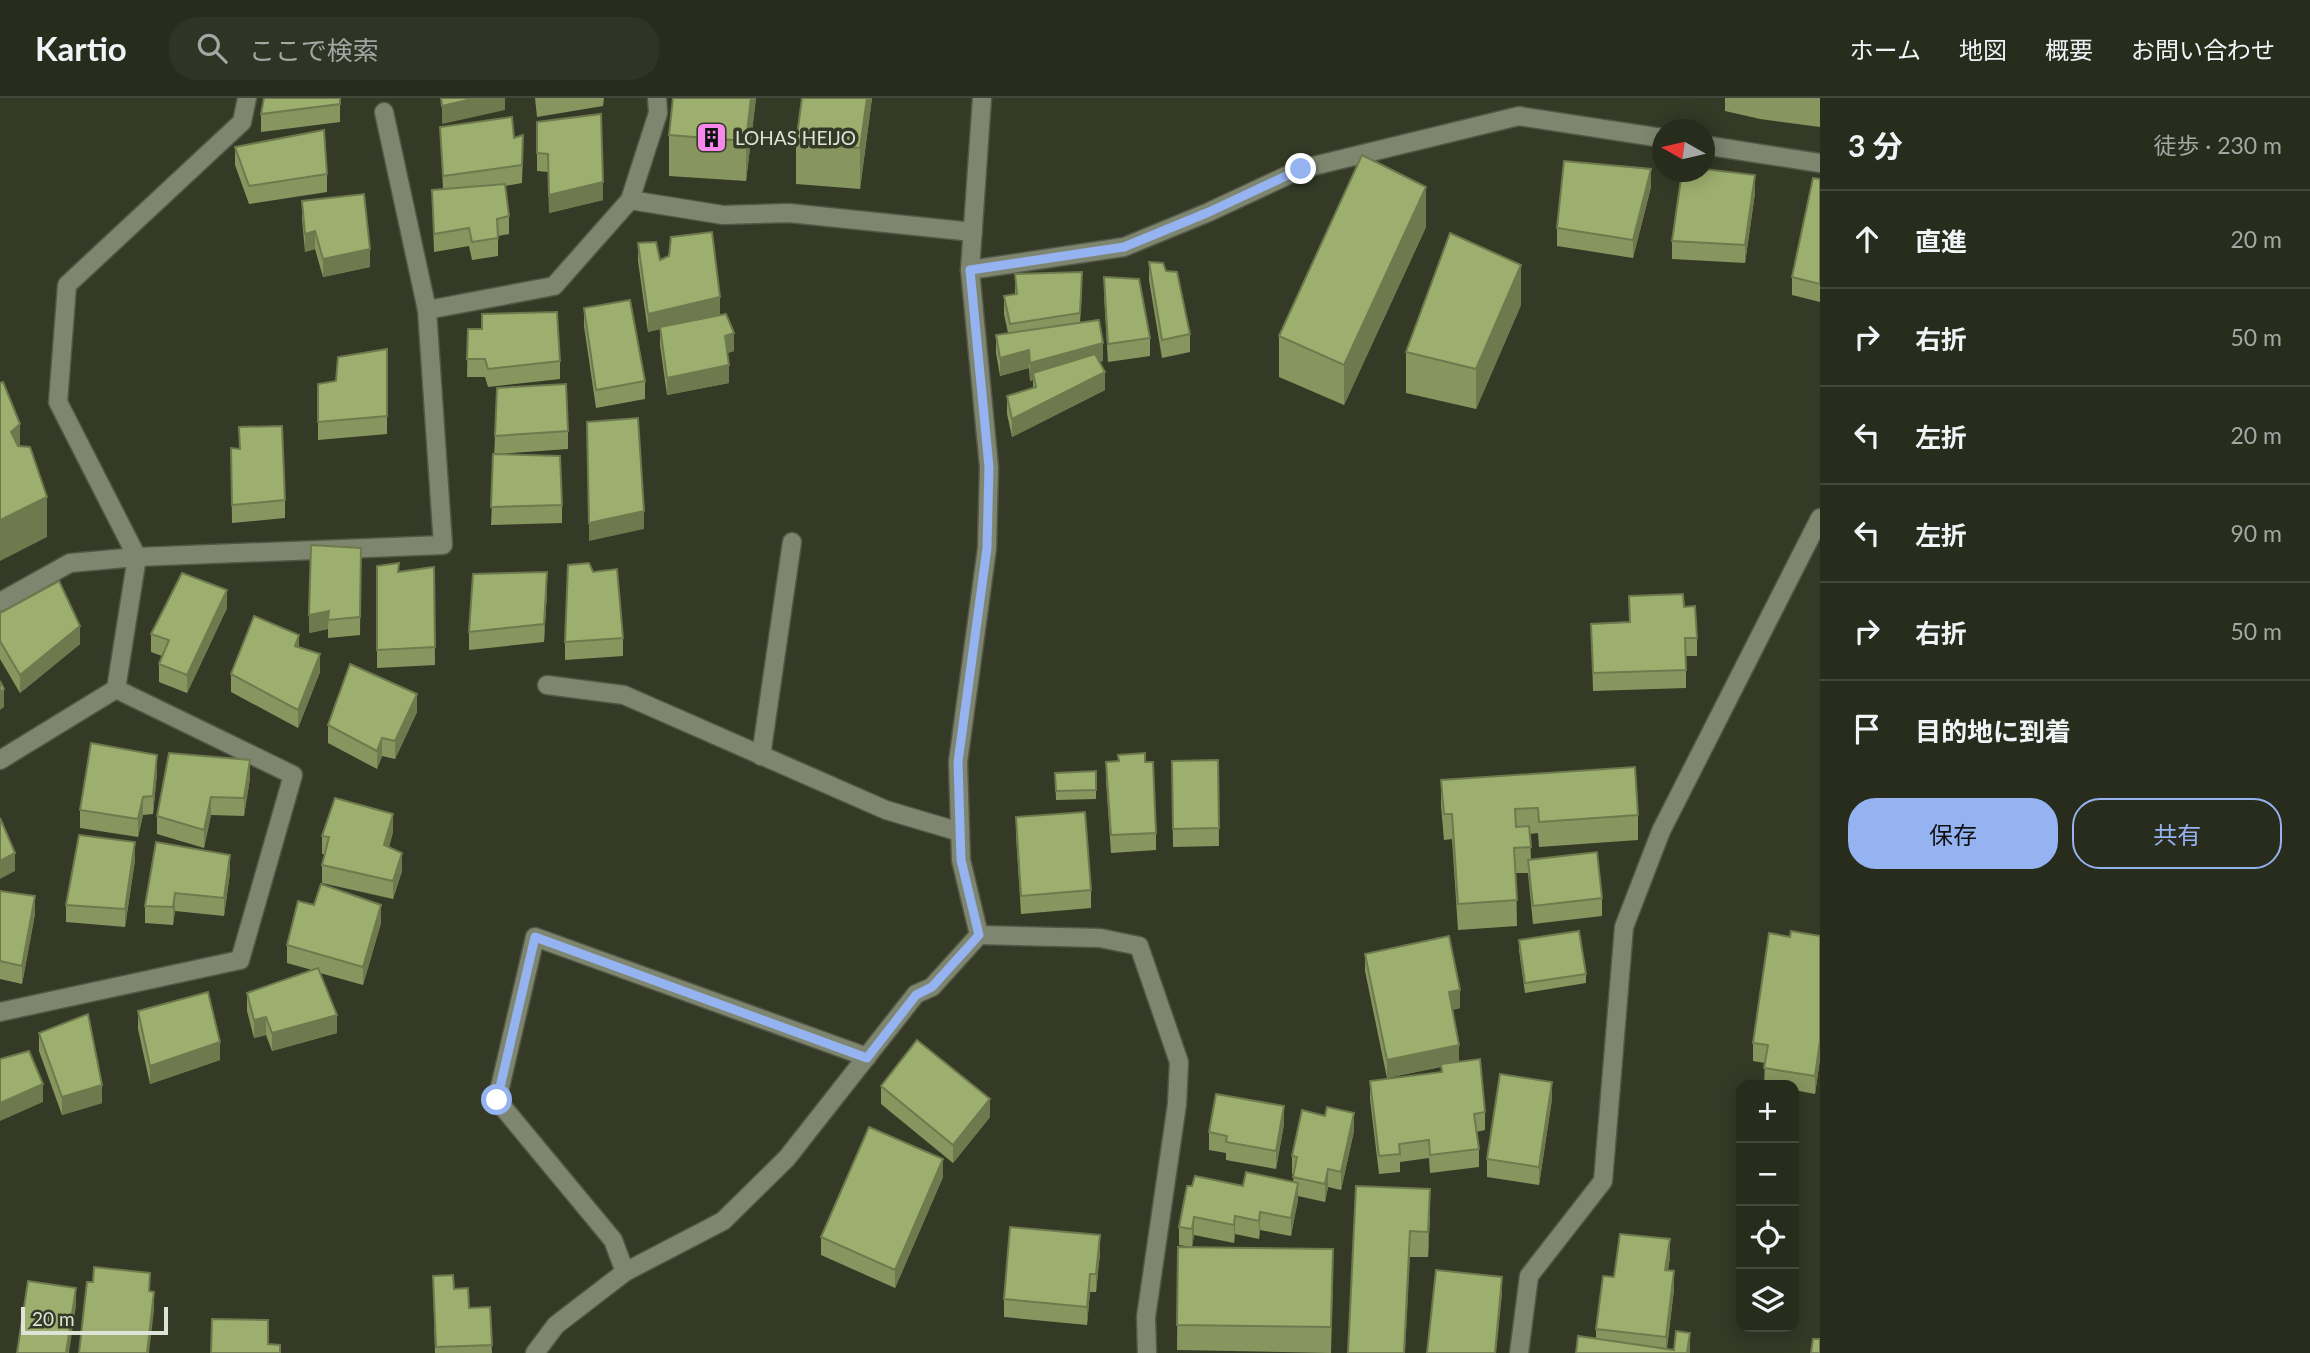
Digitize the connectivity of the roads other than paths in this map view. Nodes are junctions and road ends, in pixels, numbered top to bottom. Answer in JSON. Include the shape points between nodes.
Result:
{"nodes":[{"id":1,"x":247,"y":98,"type":"edge"},
{"id":2,"x":657,"y":98,"type":"edge"},
{"id":3,"x":982,"y":98,"type":"edge"},
{"id":4,"x":1520,"y":107,"type":"edge"},
{"id":5,"x":384,"y":112,"type":"dead end"},
{"id":6,"x":1652,"y":136,"type":"edge"},
{"id":7,"x":1715,"y":147,"type":"edge"},
{"id":8,"x":1820,"y":163,"type":"edge"},
{"id":9,"x":630,"y":200,"type":"junction"},
{"id":10,"x":973,"y":232,"type":"junction"},
{"id":11,"x":970,"y":270,"type":"junction"},
{"id":12,"x":427,"y":310,"type":"junction"},
{"id":13,"x":1818,"y":528,"type":"edge"},
{"id":14,"x":792,"y":542,"type":"dead end"},
{"id":15,"x":137,"y":557,"type":"junction"},
{"id":16,"x":0,"y":601,"type":"edge"},
{"id":17,"x":547,"y":685,"type":"dead end"},
{"id":18,"x":116,"y":689,"type":"junction"},
{"id":19,"x":761,"y":756,"type":"junction"},
{"id":20,"x":0,"y":760,"type":"edge"},
{"id":21,"x":960,"y":832,"type":"junction"},
{"id":22,"x":979,"y":935,"type":"junction"},
{"id":23,"x":0,"y":1013,"type":"edge"},
{"id":24,"x":867,"y":1058,"type":"junction"},
{"id":25,"x":625,"y":1272,"type":"junction"},
{"id":26,"x":534,"y":1353,"type":"edge"},
{"id":27,"x":1147,"y":1353,"type":"edge"},
{"id":28,"x":1519,"y":1353,"type":"edge"}],
"edges":[{"from":1,"to":15,"type":"street","via":[[242,122],[67,285],[58,402]]},
{"from":2,"to":9,"type":"street","via":[[659,113]]},
{"from":3,"to":10,"type":"street"},
{"from":4,"to":6,"type":"street"},
{"from":4,"to":11,"type":"street","via":[[1301,169],[1124,247]]},
{"from":5,"to":12,"type":"street"},
{"from":7,"to":8,"type":"street"},
{"from":9,"to":10,"type":"street","via":[[723,215],[789,213]]},
{"from":9,"to":12,"type":"street","via":[[554,286]]},
{"from":10,"to":11,"type":"street"},
{"from":11,"to":21,"type":"street","via":[[989,467],[987,548],[958,762]]},
{"from":12,"to":15,"type":"street","via":[[443,545]]},
{"from":13,"to":28,"type":"street","via":[[1661,831],[1624,927],[1603,1181],[1529,1276]]},
{"from":14,"to":19,"type":"street"},
{"from":15,"to":16,"type":"street","via":[[70,564]]},
{"from":15,"to":18,"type":"street"},
{"from":17,"to":19,"type":"street","via":[[624,695]]},
{"from":18,"to":20,"type":"street"},
{"from":18,"to":23,"type":"street","via":[[293,775],[240,960]]},
{"from":19,"to":21,"type":"street","via":[[886,810]]},
{"from":21,"to":22,"type":"street","via":[[961,860]]},
{"from":22,"to":24,"type":"street","via":[[932,987],[916,995]]},
{"from":22,"to":27,"type":"street","via":[[1100,938],[1139,946],[1179,1062],[1146,1317]]},
{"from":24,"to":25,"type":"street","via":[[787,1158],[723,1220]]},
{"from":24,"to":25,"type":"street","via":[[535,937],[497,1100],[613,1240]]},
{"from":25,"to":26,"type":"street","via":[[556,1325]]}]}
